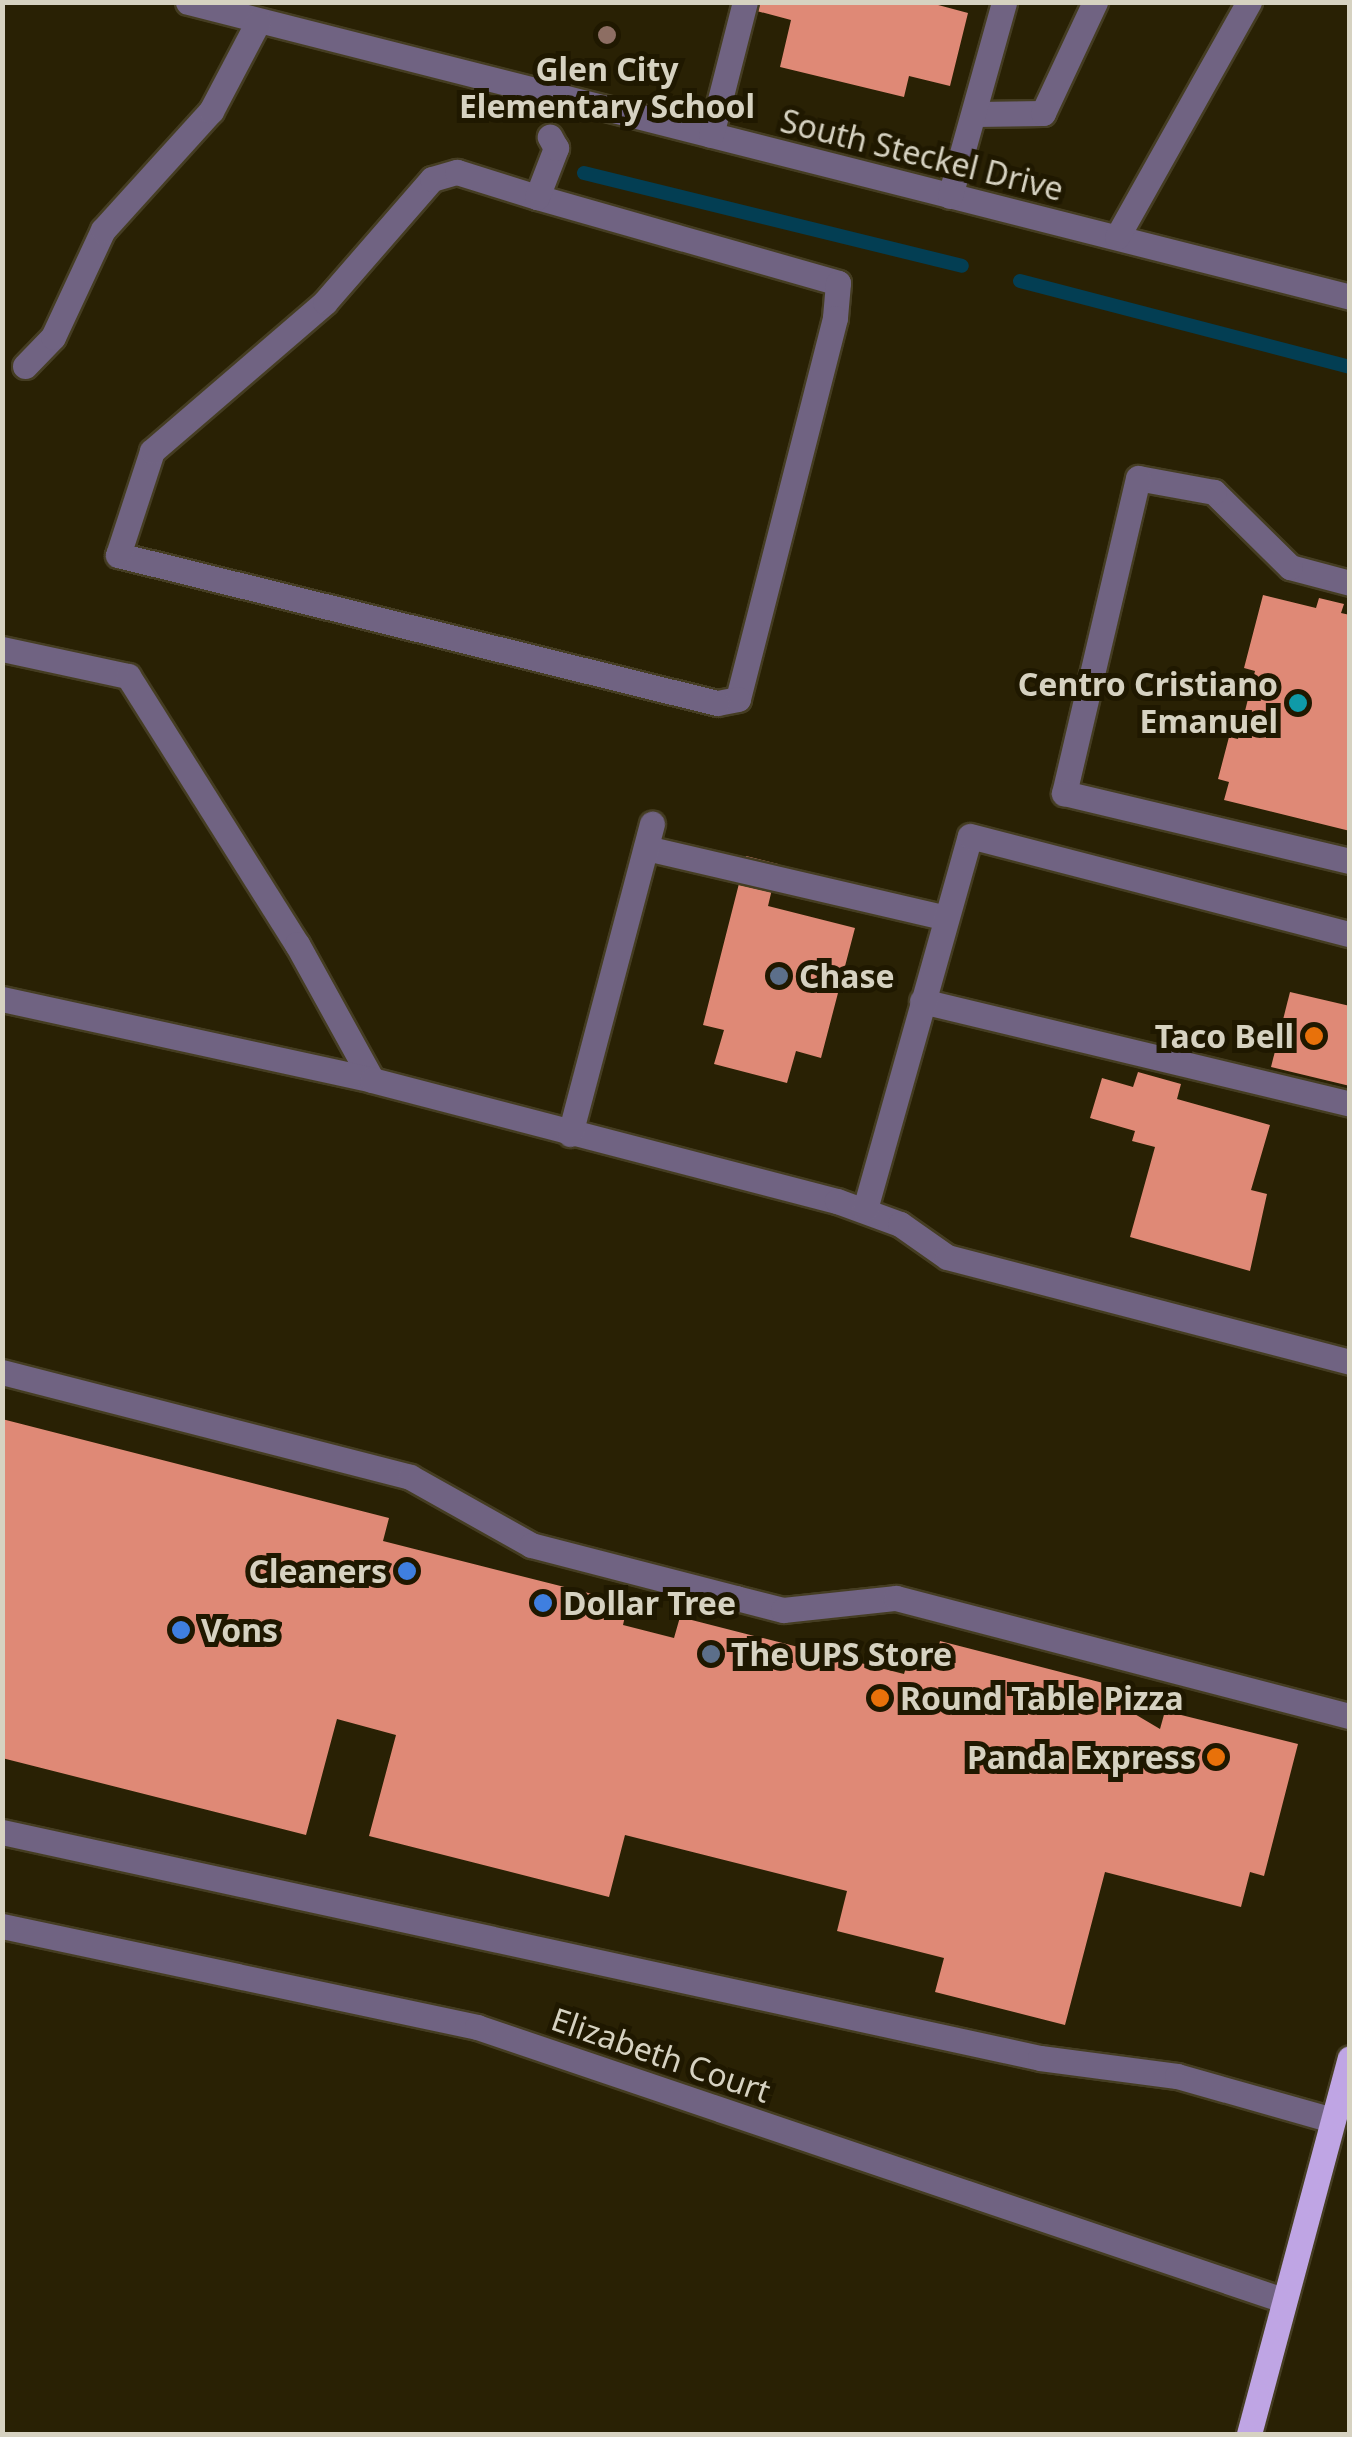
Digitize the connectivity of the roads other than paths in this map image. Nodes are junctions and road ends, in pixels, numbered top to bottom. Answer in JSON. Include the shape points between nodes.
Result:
{"nodes":[{"id":1,"x":188,"y":2,"type":"edge"},
{"id":2,"x":745,"y":2,"type":"edge"},
{"id":3,"x":1004,"y":2,"type":"edge"},
{"id":4,"x":1095,"y":2,"type":"edge"},
{"id":5,"x":1249,"y":2,"type":"edge"},
{"id":6,"x":258,"y":22,"type":"junction"},
{"id":7,"x":562,"y":96,"type":"junction"},
{"id":8,"x":976,"y":114,"type":"junction"},
{"id":9,"x":710,"y":134,"type":"junction"},
{"id":10,"x":540,"y":190,"type":"junction"},
{"id":11,"x":950,"y":196,"type":"junction"},
{"id":12,"x":1118,"y":237,"type":"junction"},
{"id":13,"x":1350,"y":297,"type":"edge"},
{"id":14,"x":25,"y":366,"type":"dead end"},
{"id":15,"x":1350,"y":583,"type":"edge"},
{"id":16,"x":2,"y":650,"type":"edge"},
{"id":17,"x":1350,"y":862,"type":"edge"},
{"id":18,"x":946,"y":918,"type":"junction"},
{"id":19,"x":1350,"y":934,"type":"edge"},
{"id":20,"x":2,"y":999,"type":"edge"},
{"id":21,"x":922,"y":1002,"type":"junction"},
{"id":22,"x":372,"y":1080,"type":"junction"},
{"id":23,"x":1350,"y":1104,"type":"edge"},
{"id":24,"x":570,"y":1134,"type":"junction"},
{"id":25,"x":865,"y":1209,"type":"junction"},
{"id":26,"x":1350,"y":1362,"type":"edge"},
{"id":27,"x":2,"y":1372,"type":"edge"},
{"id":28,"x":1350,"y":1716,"type":"edge"},
{"id":29,"x":2,"y":1832,"type":"edge"},
{"id":30,"x":2,"y":1926,"type":"edge"},
{"id":31,"x":1350,"y":2058,"type":"edge"},
{"id":32,"x":1333,"y":2120,"type":"junction"},
{"id":33,"x":1283,"y":2300,"type":"junction"},
{"id":34,"x":1248,"y":2434,"type":"edge"}],
"edges":[{"from":1,"to":6,"type":"street","name":"South Steckel Drive"},
{"from":2,"to":9,"type":"street"},
{"from":3,"to":8,"type":"street"},
{"from":4,"to":8,"type":"street","via":[[1043,112]]},
{"from":5,"to":12,"type":"street"},
{"from":6,"to":7,"type":"street","name":"South Steckel Drive"},
{"from":6,"to":14,"type":"street","via":[[211,110],[103,230],[53,337]]},
{"from":7,"to":9,"type":"street","name":"South Steckel Drive"},
{"from":7,"to":10,"type":"street","via":[[550,136],[556,148]]},
{"from":8,"to":11,"type":"street"},
{"from":9,"to":11,"type":"street","name":"South Steckel Drive"},
{"from":10,"to":10,"type":"street","via":[[457,172],[432,179],[325,302],[152,451],[118,555],[716,703],[738,699],[835,318],[838,283]]},
{"from":11,"to":12,"type":"street","name":"South Steckel Drive"},
{"from":12,"to":13,"type":"street","name":"South Steckel Drive"},
{"from":15,"to":17,"type":"street","via":[[1290,567],[1214,492],[1138,478],[1064,793]]},
{"from":16,"to":22,"type":"street","via":[[128,676],[297,944]]},
{"from":18,"to":19,"type":"street","via":[[970,836]]},
{"from":18,"to":21,"type":"street"},
{"from":18,"to":24,"type":"street","via":[[650,836]]},
{"from":20,"to":22,"type":"street"},
{"from":21,"to":23,"type":"street"},
{"from":21,"to":25,"type":"street"},
{"from":22,"to":24,"type":"street"},
{"from":24,"to":25,"type":"street"},
{"from":25,"to":26,"type":"street","via":[[947,1256]]},
{"from":27,"to":28,"type":"street","via":[[410,1477],[531,1545],[783,1610],[896,1598]]},
{"from":29,"to":32,"type":"street","via":[[1040,2058],[1178,2076]]},
{"from":30,"to":33,"type":"street","name":"Elizabeth Court","via":[[477,2027]]},
{"from":31,"to":32,"type":"main road"},
{"from":32,"to":33,"type":"main road"},
{"from":33,"to":34,"type":"main road"}]}
